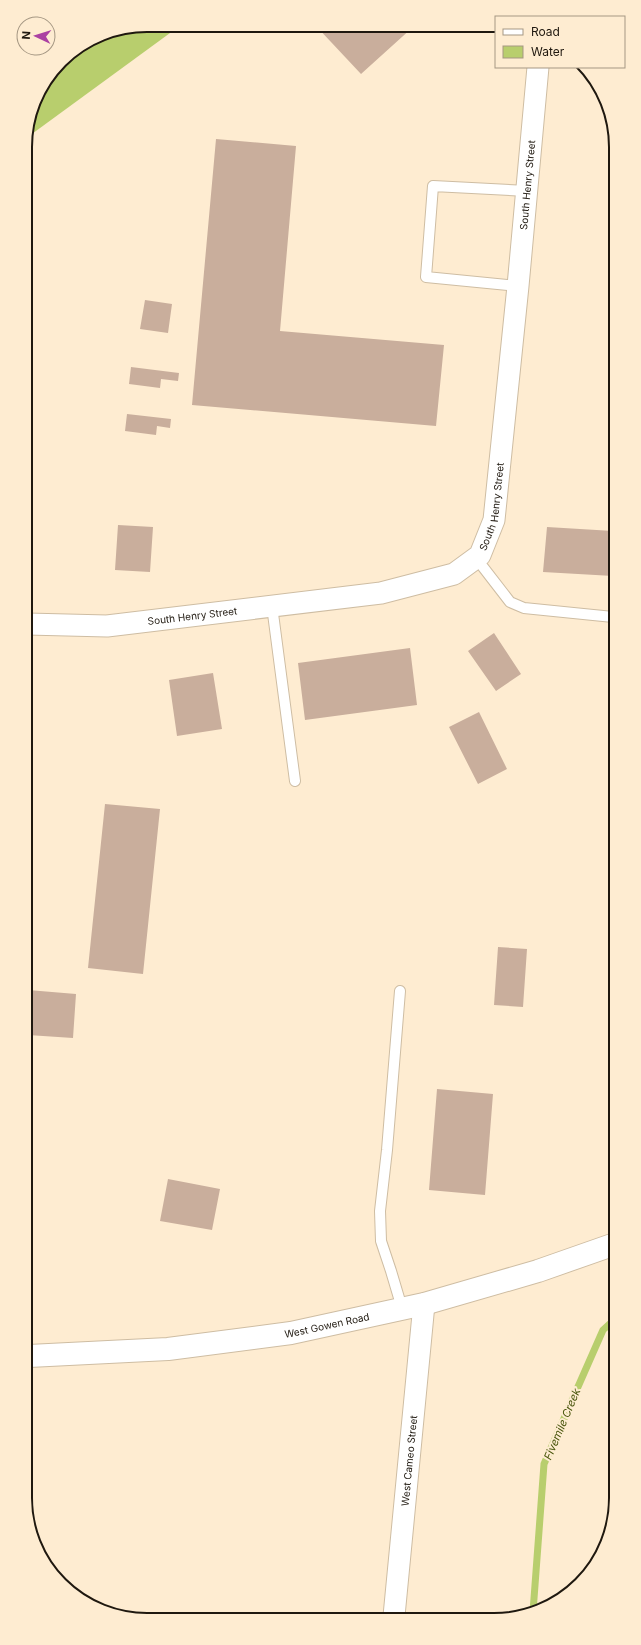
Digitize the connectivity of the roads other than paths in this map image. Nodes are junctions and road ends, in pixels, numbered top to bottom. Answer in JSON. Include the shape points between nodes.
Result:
{"nodes":[{"id":1,"x":538,"y":68,"type":"edge"},
{"id":2,"x":527,"y":191,"type":"junction"},
{"id":3,"x":518,"y":286,"type":"junction"},
{"id":4,"x":476,"y":558,"type":"junction"},
{"id":5,"x":272,"y":606,"type":"junction"},
{"id":6,"x":609,"y":617,"type":"edge"},
{"id":7,"x":32,"y":624,"type":"edge"},
{"id":8,"x":295,"y":781,"type":"dead end"},
{"id":9,"x":400,"y":991,"type":"dead end"},
{"id":10,"x":609,"y":1246,"type":"edge"},
{"id":11,"x":424,"y":1304,"type":"junction"},
{"id":12,"x":402,"y":1308,"type":"junction"},
{"id":13,"x":32,"y":1356,"type":"edge"},
{"id":14,"x":394,"y":1613,"type":"edge"}],
"edges":[{"from":1,"to":2,"type":"street","name":"South Henry Street"},
{"from":2,"to":3,"type":"street","name":"South Henry Street"},
{"from":2,"to":3,"type":"lane","via":[[433,186],[426,276]]},
{"from":3,"to":4,"type":"street","name":"South Henry Street","via":[[494,520],[480,555]]},
{"from":4,"to":5,"type":"street","name":"South Henry Street","via":[[454,574],[381,593]]},
{"from":4,"to":6,"type":"lane","via":[[510,602],[524,608]]},
{"from":5,"to":7,"type":"street","name":"South Henry Street","via":[[107,626]]},
{"from":5,"to":8,"type":"lane"},
{"from":9,"to":12,"type":"lane","via":[[380,1211],[381,1241]]},
{"from":10,"to":11,"type":"street","name":"West Gowen Road","via":[[538,1271]]},
{"from":11,"to":12,"type":"street","name":"West Gowen Road"},
{"from":11,"to":14,"type":"street","name":"West Cameo Street"},
{"from":12,"to":13,"type":"street","name":"West Gowen Road","via":[[291,1333],[168,1349]]}]}
